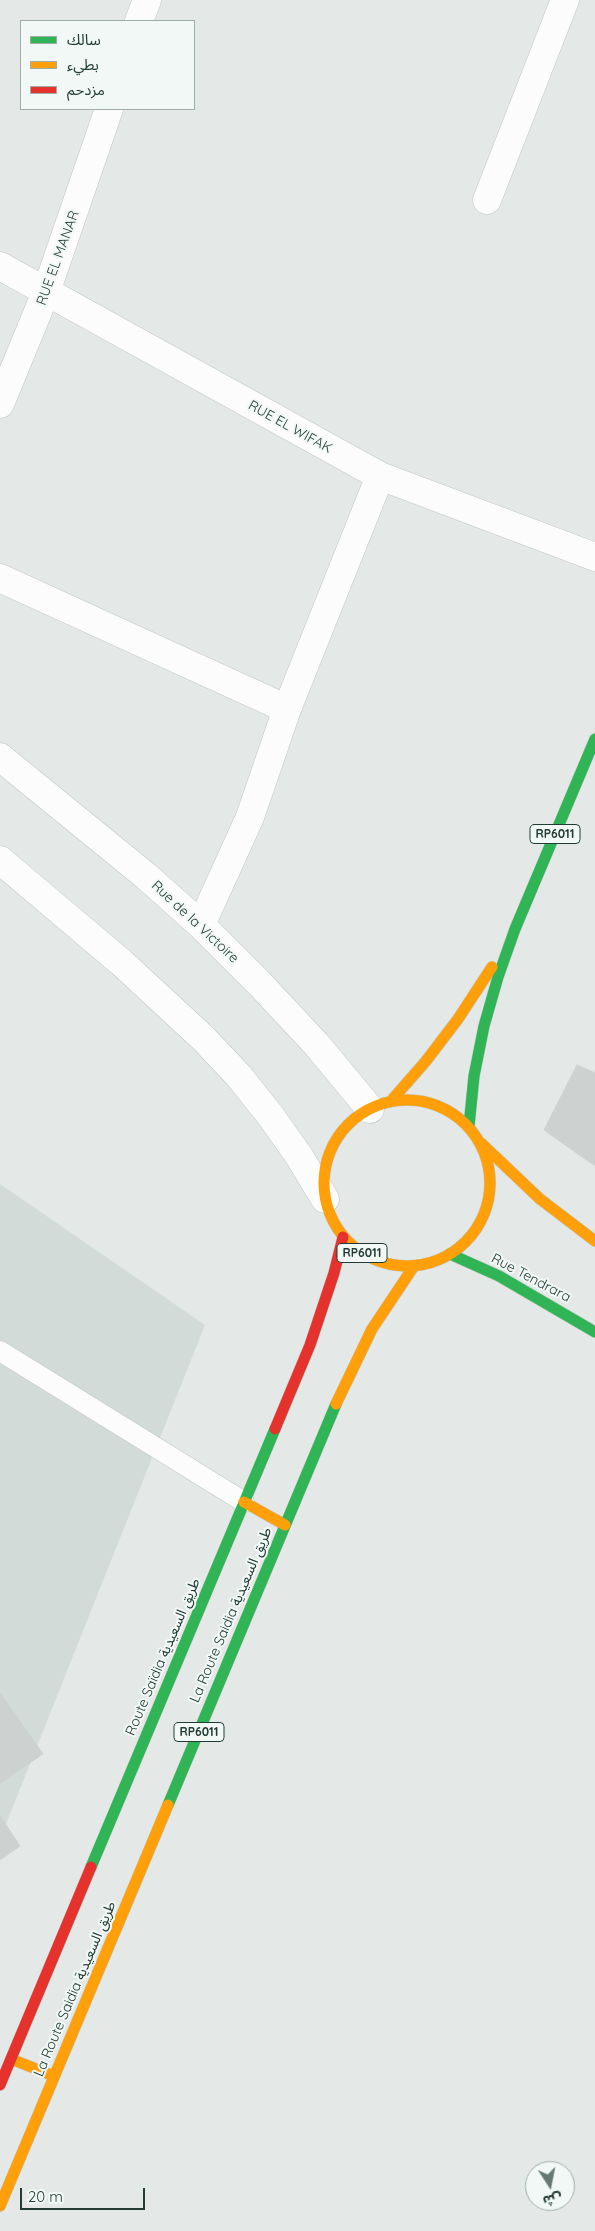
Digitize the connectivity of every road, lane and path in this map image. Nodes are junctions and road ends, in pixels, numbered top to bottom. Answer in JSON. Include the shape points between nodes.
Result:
{"nodes":[{"id":1,"x":147,"y":0,"type":"edge"},
{"id":2,"x":565,"y":0,"type":"edge"},
{"id":3,"x":139,"y":20,"type":"edge"},
{"id":4,"x":109,"y":110,"type":"edge"},
{"id":5,"x":487,"y":200,"type":"dead end"},
{"id":6,"x":0,"y":266,"type":"edge"},
{"id":7,"x":46,"y":292,"type":"junction"},
{"id":8,"x":0,"y":404,"type":"edge"},
{"id":9,"x":380,"y":476,"type":"junction"},
{"id":10,"x":595,"y":557,"type":"edge"},
{"id":11,"x":0,"y":578,"type":"edge"},
{"id":12,"x":287,"y":709,"type":"junction"},
{"id":13,"x":595,"y":739,"type":"edge"},
{"id":14,"x":0,"y":757,"type":"edge"},
{"id":15,"x":0,"y":860,"type":"edge"},
{"id":16,"x":201,"y":926,"type":"junction"},
{"id":17,"x":514,"y":929,"type":"junction"},
{"id":18,"x":380,"y":1105,"type":"junction"},
{"id":19,"x":468,"y":1126,"type":"junction"},
{"id":20,"x":480,"y":1143,"type":"junction"},
{"id":21,"x":325,"y":1199,"type":"junction"},
{"id":22,"x":343,"y":1237,"type":"junction"},
{"id":23,"x":595,"y":1241,"type":"edge"},
{"id":24,"x":450,"y":1254,"type":"junction"},
{"id":25,"x":414,"y":1266,"type":"junction"},
{"id":26,"x":595,"y":1332,"type":"edge"},
{"id":27,"x":0,"y":1350,"type":"edge"},
{"id":28,"x":244,"y":1502,"type":"junction"},
{"id":29,"x":286,"y":1525,"type":"junction"},
{"id":30,"x":11,"y":2059,"type":"junction"},
{"id":31,"x":54,"y":2076,"type":"junction"},
{"id":32,"x":0,"y":2085,"type":"edge"},
{"id":33,"x":0,"y":2206,"type":"edge"}],
"edges":[{"from":1,"to":3,"type":"street"},
{"from":2,"to":5,"type":"street"},
{"from":4,"to":7,"type":"street","name":"RUE EL MANAR"},
{"from":6,"to":7,"type":"street","name":"RUE EL WIFAK"},
{"from":7,"to":8,"type":"street","name":"RUE EL MANAR"},
{"from":7,"to":9,"type":"street","name":"RUE EL WIFAK"},
{"from":9,"to":10,"type":"street","name":"RUE EL WIFAK"},
{"from":9,"to":12,"type":"street"},
{"from":11,"to":12,"type":"street"},
{"from":12,"to":16,"type":"street","via":[[250,817]]},
{"from":13,"to":17,"type":"main road","number":"RP6011"},
{"from":14,"to":16,"type":"street","name":"Rue de la Victoire","via":[[146,876]]},
{"from":15,"to":21,"type":"street","via":[[122,963],[221,1056],[270,1115]]},
{"from":16,"to":18,"type":"street","name":"Rue de la Victoire"},
{"from":17,"to":18,"type":"main road","number":"RP6011","via":[[458,1019],[426,1061]]},
{"from":17,"to":19,"type":"main road","number":"RP6011","via":[[484,1026]]},
{"from":18,"to":19,"type":"main road","number":"RP6011","via":[[412,1100],[433,1104]]},
{"from":18,"to":21,"type":"main road","number":"RP6011","via":[[348,1124],[332,1146],[325,1173]]},
{"from":19,"to":20,"type":"main road","number":"RP6011"},
{"from":20,"to":23,"type":"main road","via":[[540,1199]]},
{"from":20,"to":24,"type":"main road","number":"RP6011","via":[[488,1163],[490,1188],[484,1214],[471,1237]]},
{"from":21,"to":22,"type":"main road","number":"RP6011"},
{"from":22,"to":25,"type":"main road","number":"RP6011","via":[[363,1254],[388,1264]]},
{"from":22,"to":28,"type":"main road","name":"Route Saïdia طريق السعيدية","number":"RP6011","via":[[310,1345]]},
{"from":24,"to":25,"type":"main road","number":"RP6011"},
{"from":24,"to":26,"type":"main road","name":"Rue Tendrara","via":[[499,1276]]},
{"from":25,"to":29,"type":"main road","name":"La Route Saidia طريق السعيدية","number":"RP6011","via":[[372,1329],[355,1362]]},
{"from":27,"to":28,"type":"lane"},
{"from":28,"to":29,"type":"main road"},
{"from":28,"to":30,"type":"main road","name":"Route Saïdia طريق السعيدية","number":"RP6011"},
{"from":29,"to":31,"type":"main road","name":"La Route Saidia طريق السعيدية","number":"RP6011"},
{"from":30,"to":31,"type":"main road"},
{"from":30,"to":32,"type":"main road","name":"Route Saïdia طريق السعيدية","number":"RP6011"},
{"from":31,"to":33,"type":"main road","name":"La Route Saidia طريق السعيدية","number":"RP6011"}]}
